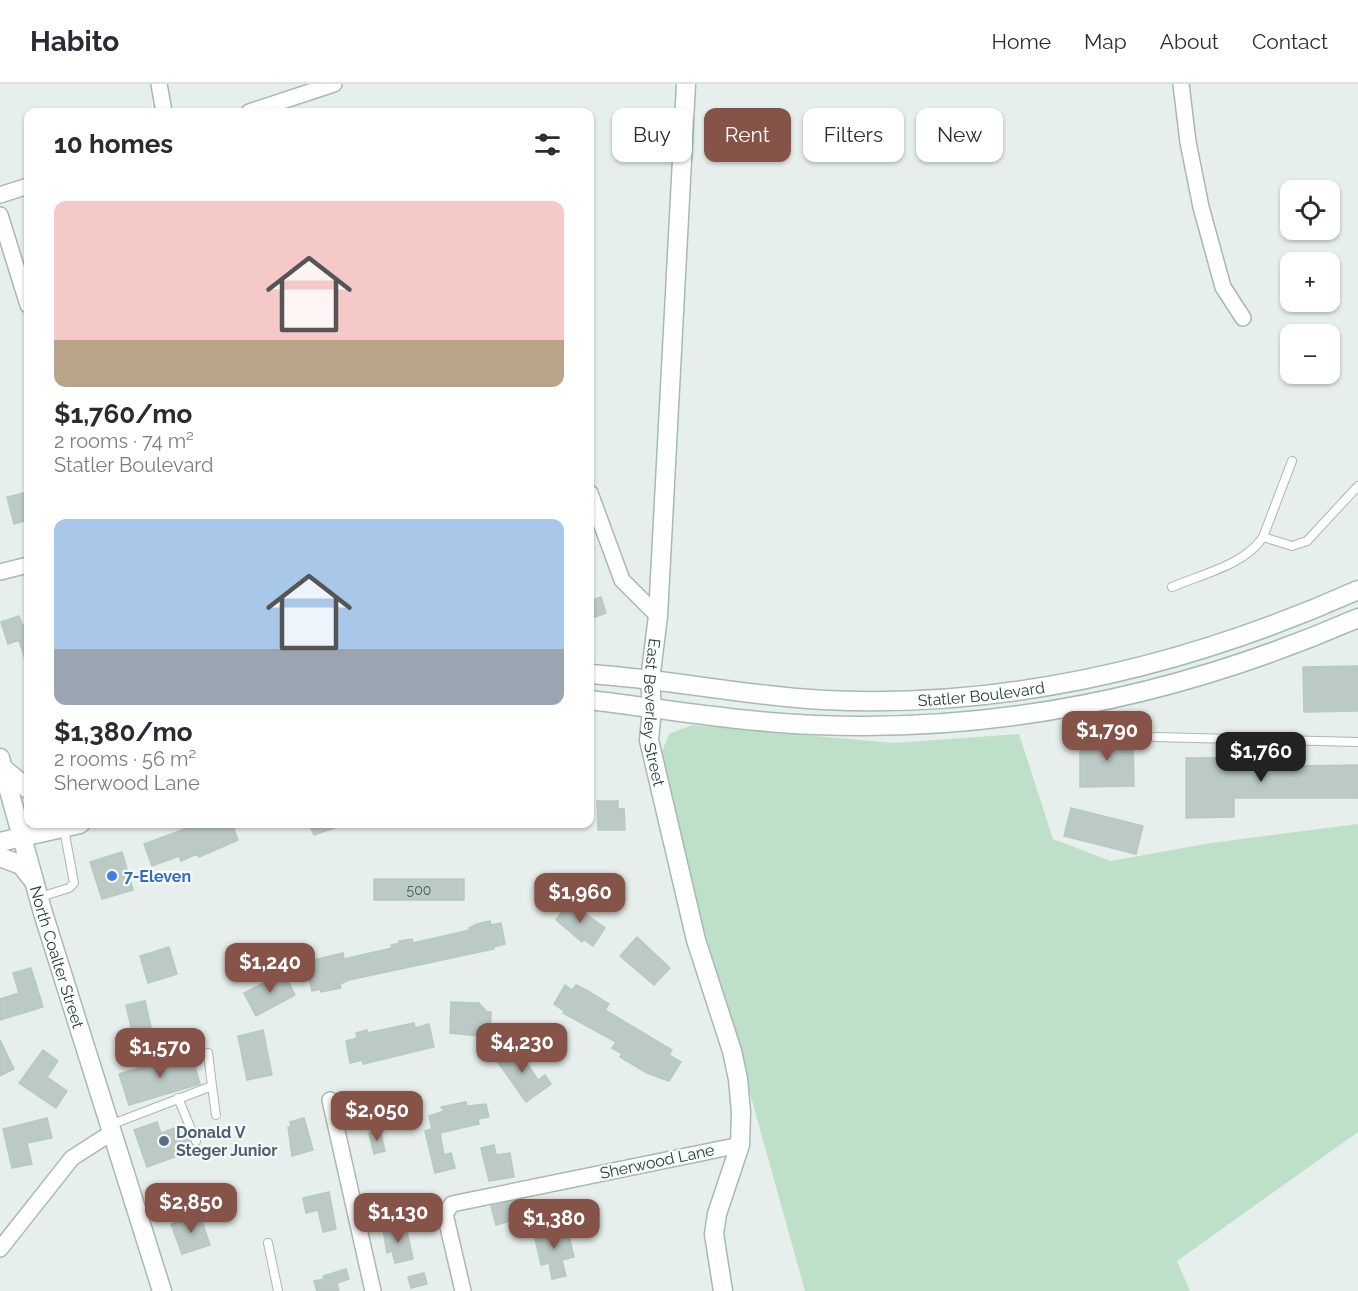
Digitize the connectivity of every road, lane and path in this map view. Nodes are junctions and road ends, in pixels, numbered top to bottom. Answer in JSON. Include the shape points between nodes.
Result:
{"nodes":[{"id":1,"x":159,"y":84,"type":"edge"},
{"id":2,"x":334,"y":84,"type":"edge"},
{"id":3,"x":686,"y":84,"type":"edge"},
{"id":4,"x":1181,"y":84,"type":"edge"},
{"id":5,"x":163,"y":108,"type":"edge"},
{"id":6,"x":261,"y":108,"type":"edge"},
{"id":7,"x":24,"y":187,"type":"edge"},
{"id":8,"x":0,"y":195,"type":"edge"},
{"id":9,"x":0,"y":215,"type":"edge"},
{"id":10,"x":24,"y":292,"type":"edge"},
{"id":11,"x":1243,"y":318,"type":"dead end"},
{"id":12,"x":1292,"y":461,"type":"dead end"},
{"id":13,"x":1358,"y":486,"type":"edge"},
{"id":14,"x":594,"y":504,"type":"edge"},
{"id":15,"x":1263,"y":537,"type":"junction"},
{"id":16,"x":24,"y":566,"type":"edge"},
{"id":17,"x":0,"y":572,"type":"edge"},
{"id":18,"x":1172,"y":586,"type":"dead end"},
{"id":19,"x":1358,"y":590,"type":"edge"},
{"id":20,"x":658,"y":616,"type":"junction"},
{"id":21,"x":1358,"y":618,"type":"edge"},
{"id":22,"x":594,"y":674,"type":"edge"},
{"id":23,"x":650,"y":680,"type":"junction"},
{"id":24,"x":594,"y":701,"type":"edge"},
{"id":25,"x":652,"y":708,"type":"junction"},
{"id":26,"x":1155,"y":737,"type":"dead end"},
{"id":27,"x":1358,"y":742,"type":"edge"},
{"id":28,"x":2,"y":763,"type":"edge"},
{"id":29,"x":24,"y":785,"type":"edge"},
{"id":30,"x":15,"y":818,"type":"edge"},
{"id":31,"x":64,"y":828,"type":"edge"},
{"id":32,"x":72,"y":828,"type":"edge"},
{"id":33,"x":22,"y":838,"type":"junction"},
{"id":34,"x":0,"y":842,"type":"edge"},
{"id":35,"x":0,"y":857,"type":"edge"},
{"id":36,"x":36,"y":889,"type":"junction"},
{"id":37,"x":208,"y":1053,"type":"dead end"},
{"id":38,"x":212,"y":1086,"type":"junction"},
{"id":39,"x":178,"y":1098,"type":"junction"},
{"id":40,"x":330,"y":1100,"type":"dead end"},
{"id":41,"x":216,"y":1115,"type":"dead end"},
{"id":42,"x":110,"y":1130,"type":"junction"},
{"id":43,"x":196,"y":1141,"type":"dead end"},
{"id":44,"x":740,"y":1145,"type":"junction"},
{"id":45,"x":267,"y":1243,"type":"dead end"},
{"id":46,"x":0,"y":1249,"type":"edge"},
{"id":47,"x":162,"y":1291,"type":"edge"},
{"id":48,"x":278,"y":1291,"type":"edge"},
{"id":49,"x":374,"y":1291,"type":"edge"},
{"id":50,"x":463,"y":1291,"type":"edge"},
{"id":51,"x":723,"y":1291,"type":"edge"}],
"edges":[{"from":1,"to":5,"type":"street"},
{"from":2,"to":6,"type":"street"},
{"from":3,"to":20,"type":"street","name":"East Beverley Street"},
{"from":4,"to":11,"type":"street","via":[[1201,207],[1223,287]]},
{"from":7,"to":8,"type":"street"},
{"from":9,"to":10,"type":"street"},
{"from":12,"to":15,"type":"lane"},
{"from":13,"to":15,"type":"lane","via":[[1307,541],[1292,546]]},
{"from":14,"to":20,"type":"street","via":[[622,580]]},
{"from":15,"to":18,"type":"lane","via":[[1256,548],[1240,558]]},
{"from":16,"to":17,"type":"street"},
{"from":19,"to":23,"type":"street","name":"Statler Boulevard","via":[[1196,653],[1120,673],[1028,689],[915,699],[826,700]]},
{"from":20,"to":23,"type":"street","name":"East Beverley Street"},
{"from":21,"to":25,"type":"street","name":"Statler Boulevard","via":[[1215,673],[1036,714],[949,723],[852,726],[782,723]]},
{"from":22,"to":23,"type":"street","name":"Statler Boulevard"},
{"from":23,"to":25,"type":"street","name":"East Beverley Street"},
{"from":24,"to":25,"type":"street","name":"Statler Boulevard"},
{"from":25,"to":44,"type":"street","name":"East Beverley Street","via":[[652,756],[696,940],[736,1071]]},
{"from":26,"to":27,"type":"lane"},
{"from":28,"to":29,"type":"street"},
{"from":28,"to":30,"type":"street","name":"North Coalter Street"},
{"from":30,"to":33,"type":"street","name":"North Coalter Street"},
{"from":31,"to":33,"type":"street"},
{"from":32,"to":36,"type":"lane","via":[[74,883],[69,888]]},
{"from":33,"to":34,"type":"street"},
{"from":33,"to":36,"type":"street","name":"North Coalter Street"},
{"from":35,"to":36,"type":"street","via":[[21,866]]},
{"from":36,"to":42,"type":"street","name":"North Coalter Street"},
{"from":37,"to":38,"type":"lane"},
{"from":38,"to":39,"type":"lane"},
{"from":38,"to":41,"type":"lane"},
{"from":39,"to":42,"type":"lane"},
{"from":39,"to":43,"type":"lane"},
{"from":40,"to":49,"type":"street"},
{"from":42,"to":46,"type":"street","via":[[72,1158]]},
{"from":42,"to":47,"type":"street","name":"North Coalter Street"},
{"from":44,"to":50,"type":"street","name":"Sherwood Lane","via":[[452,1204],[445,1214]]},
{"from":44,"to":51,"type":"street","name":"East Beverley Street","via":[[714,1227]]},
{"from":45,"to":48,"type":"lane"}]}
